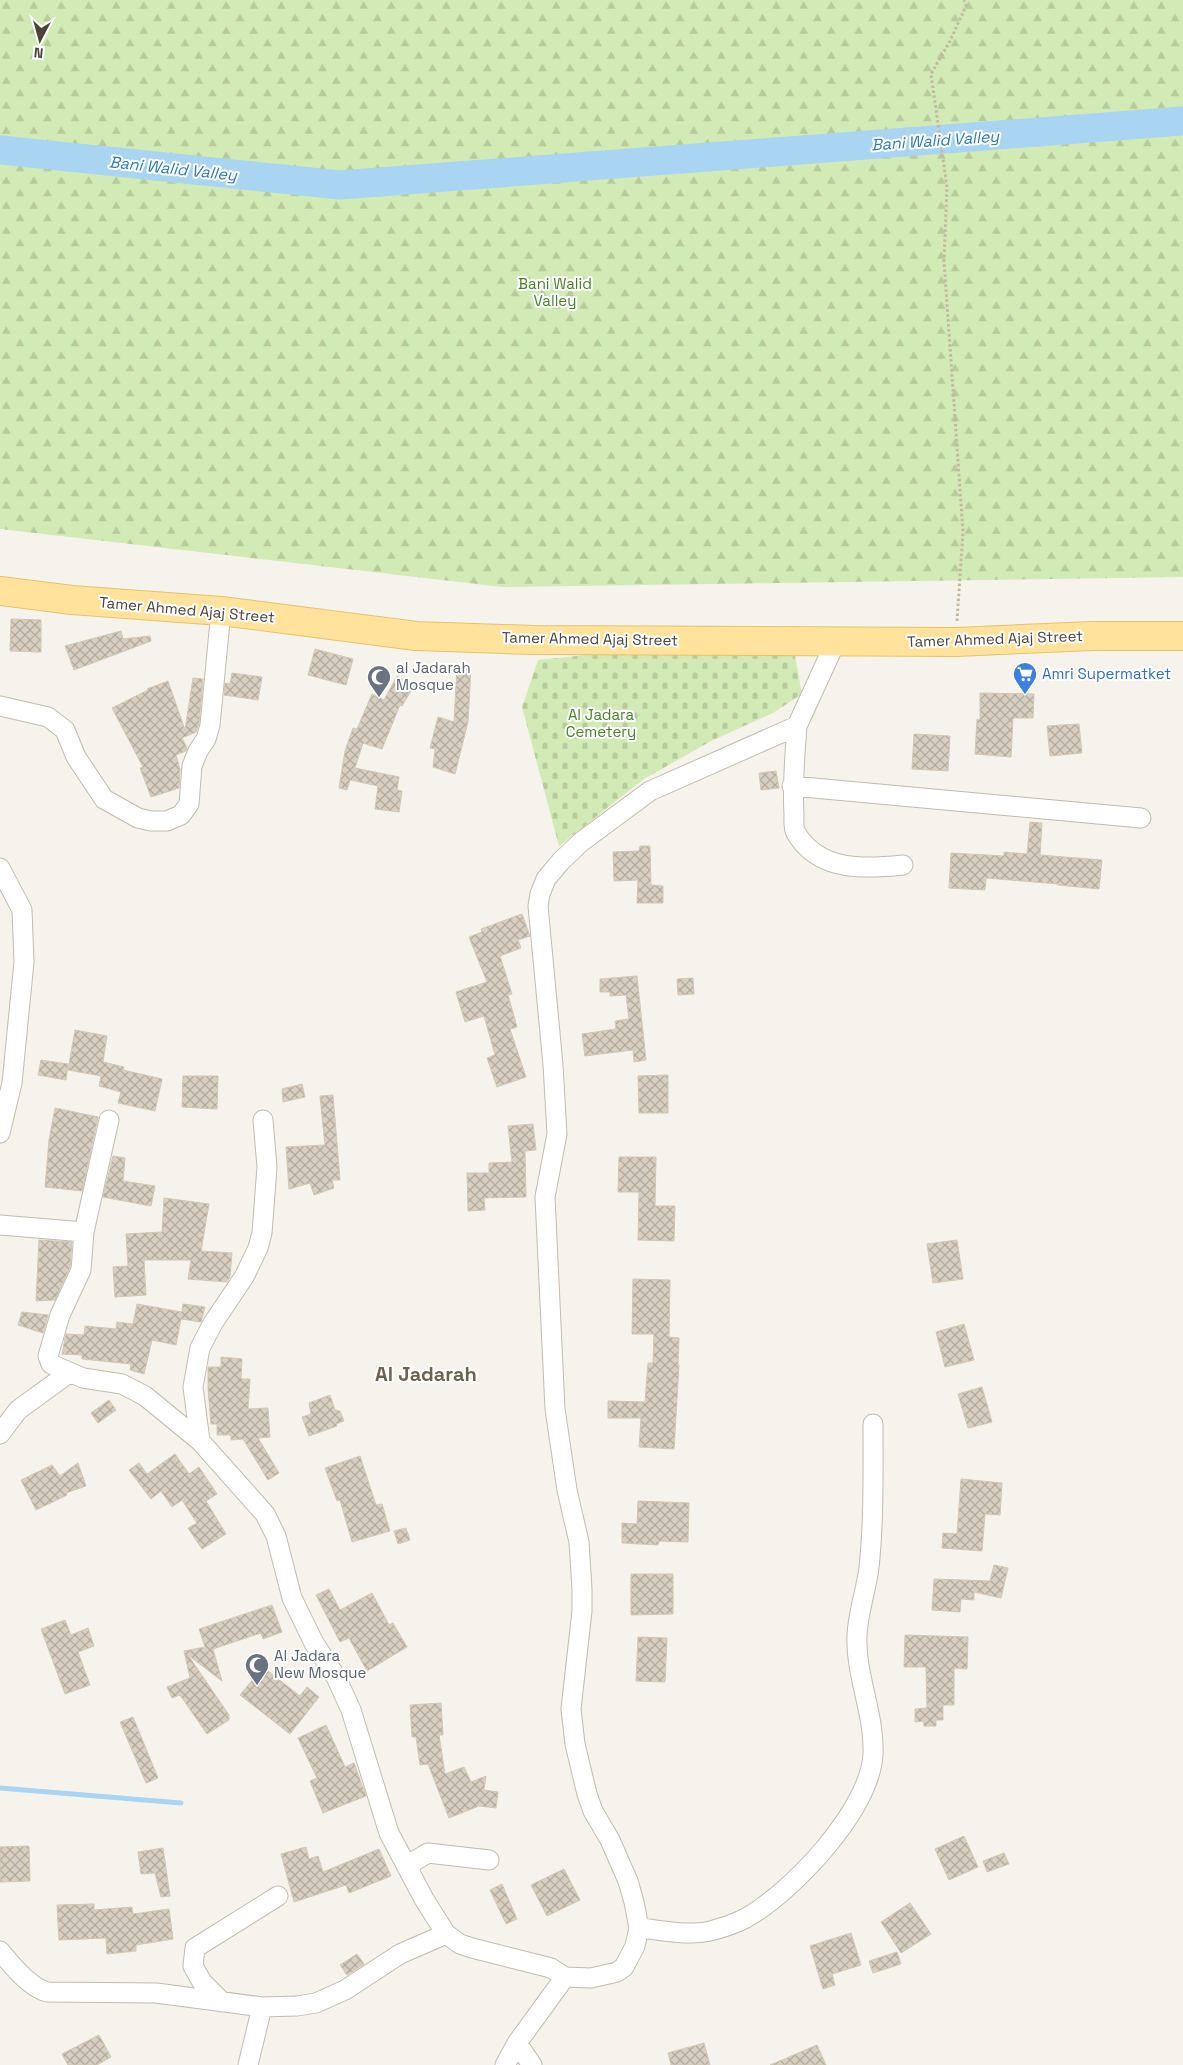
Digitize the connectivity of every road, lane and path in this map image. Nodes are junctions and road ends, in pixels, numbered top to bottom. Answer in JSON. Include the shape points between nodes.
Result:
{"nodes":[{"id":1,"x":964,"y":0,"type":"edge"},
{"id":2,"x":0,"y":591,"type":"edge"},
{"id":3,"x":221,"y":612,"type":"junction"},
{"id":4,"x":1183,"y":636,"type":"edge"},
{"id":5,"x":836,"y":641,"type":"junction"},
{"id":6,"x":956,"y":642,"type":"junction"},
{"id":7,"x":0,"y":706,"type":"edge"},
{"id":8,"x":797,"y":726,"type":"junction"},
{"id":9,"x":792,"y":786,"type":"junction"},
{"id":10,"x":1141,"y":818,"type":"dead end"},
{"id":11,"x":903,"y":865,"type":"dead end"},
{"id":12,"x":0,"y":868,"type":"edge"},
{"id":13,"x":109,"y":1120,"type":"dead end"},
{"id":14,"x":263,"y":1120,"type":"dead end"},
{"id":15,"x":0,"y":1133,"type":"edge"},
{"id":16,"x":0,"y":1225,"type":"edge"},
{"id":17,"x":84,"y":1232,"type":"junction"},
{"id":18,"x":69,"y":1373,"type":"junction"},
{"id":19,"x":873,"y":1424,"type":"dead end"},
{"id":20,"x":0,"y":1434,"type":"edge"},
{"id":21,"x":200,"y":1441,"type":"junction"},
{"id":22,"x":489,"y":1860,"type":"dead end"},
{"id":23,"x":410,"y":1872,"type":"junction"},
{"id":24,"x":278,"y":1896,"type":"dead end"},
{"id":25,"x":639,"y":1928,"type":"junction"},
{"id":26,"x":446,"y":1934,"type":"junction"},
{"id":27,"x":0,"y":1951,"type":"edge"},
{"id":28,"x":565,"y":1977,"type":"junction"},
{"id":29,"x":222,"y":2002,"type":"junction"},
{"id":30,"x":262,"y":2007,"type":"junction"},
{"id":31,"x":517,"y":2043,"type":"junction"},
{"id":32,"x":248,"y":2065,"type":"edge"},
{"id":33,"x":505,"y":2065,"type":"edge"},
{"id":34,"x":532,"y":2065,"type":"edge"}],
"edges":[{"from":1,"to":6,"type":"path","via":[[966,6],[950,42],[931,74],[947,187],[944,261],[963,532]]},
{"from":2,"to":3,"type":"main road","name":"Tamer Ahmed Ajaj Street"},
{"from":3,"to":5,"type":"main road","name":"Tamer Ahmed Ajaj Street","via":[[416,636]]},
{"from":3,"to":7,"type":"street","via":[[210,725],[192,766],[189,804],[181,815],[167,821],[138,818],[104,799],[76,757],[65,730],[48,717]]},
{"from":4,"to":6,"type":"main road","name":"Tamer Ahmed Ajaj Street"},
{"from":5,"to":6,"type":"main road","name":"Tamer Ahmed Ajaj Street"},
{"from":5,"to":8,"type":"street"},
{"from":8,"to":9,"type":"street"},
{"from":8,"to":25,"type":"street","via":[[650,791],[581,842],[561,861],[546,879],[538,906],[554,1065],[557,1134],[545,1197],[555,1409],[579,1542],[582,1589],[571,1709],[575,1744],[587,1794],[628,1881]]},
{"from":9,"to":10,"type":"street"},
{"from":9,"to":11,"type":"street","via":[[795,832],[812,851],[837,865],[869,869]]},
{"from":12,"to":15,"type":"street","via":[[22,910],[24,962],[12,1083]]},
{"from":13,"to":17,"type":"street"},
{"from":14,"to":21,"type":"street","via":[[266,1167],[262,1233],[244,1277],[200,1348],[193,1387]]},
{"from":16,"to":17,"type":"street"},
{"from":17,"to":18,"type":"street","via":[[81,1270],[60,1315],[48,1356],[51,1364]]},
{"from":18,"to":20,"type":"street","via":[[18,1410]]},
{"from":18,"to":21,"type":"street","via":[[131,1387]]},
{"from":19,"to":25,"type":"street","via":[[872,1533],[867,1586],[857,1635],[872,1737],[871,1766],[866,1785],[829,1844],[763,1907],[712,1931],[675,1932]]},
{"from":21,"to":23,"type":"street","via":[[265,1514],[282,1556],[292,1598],[314,1643],[336,1677],[350,1710],[389,1833]]},
{"from":22,"to":23,"type":"street","via":[[428,1853],[411,1863]]},
{"from":23,"to":26,"type":"street"},
{"from":24,"to":29,"type":"street","via":[[195,1948],[193,1966],[202,1982]]},
{"from":25,"to":28,"type":"street","via":[[635,1946],[624,1967],[617,1972],[591,1978]]},
{"from":26,"to":28,"type":"street","via":[[460,1944],[550,1968]]},
{"from":26,"to":30,"type":"street","via":[[400,1954],[345,1990],[316,2003]]},
{"from":27,"to":29,"type":"street","via":[[25,1978],[47,1992],[156,1993]]},
{"from":28,"to":31,"type":"street"},
{"from":29,"to":30,"type":"street"},
{"from":30,"to":32,"type":"street"},
{"from":31,"to":33,"type":"street"},
{"from":31,"to":34,"type":"street"}]}
